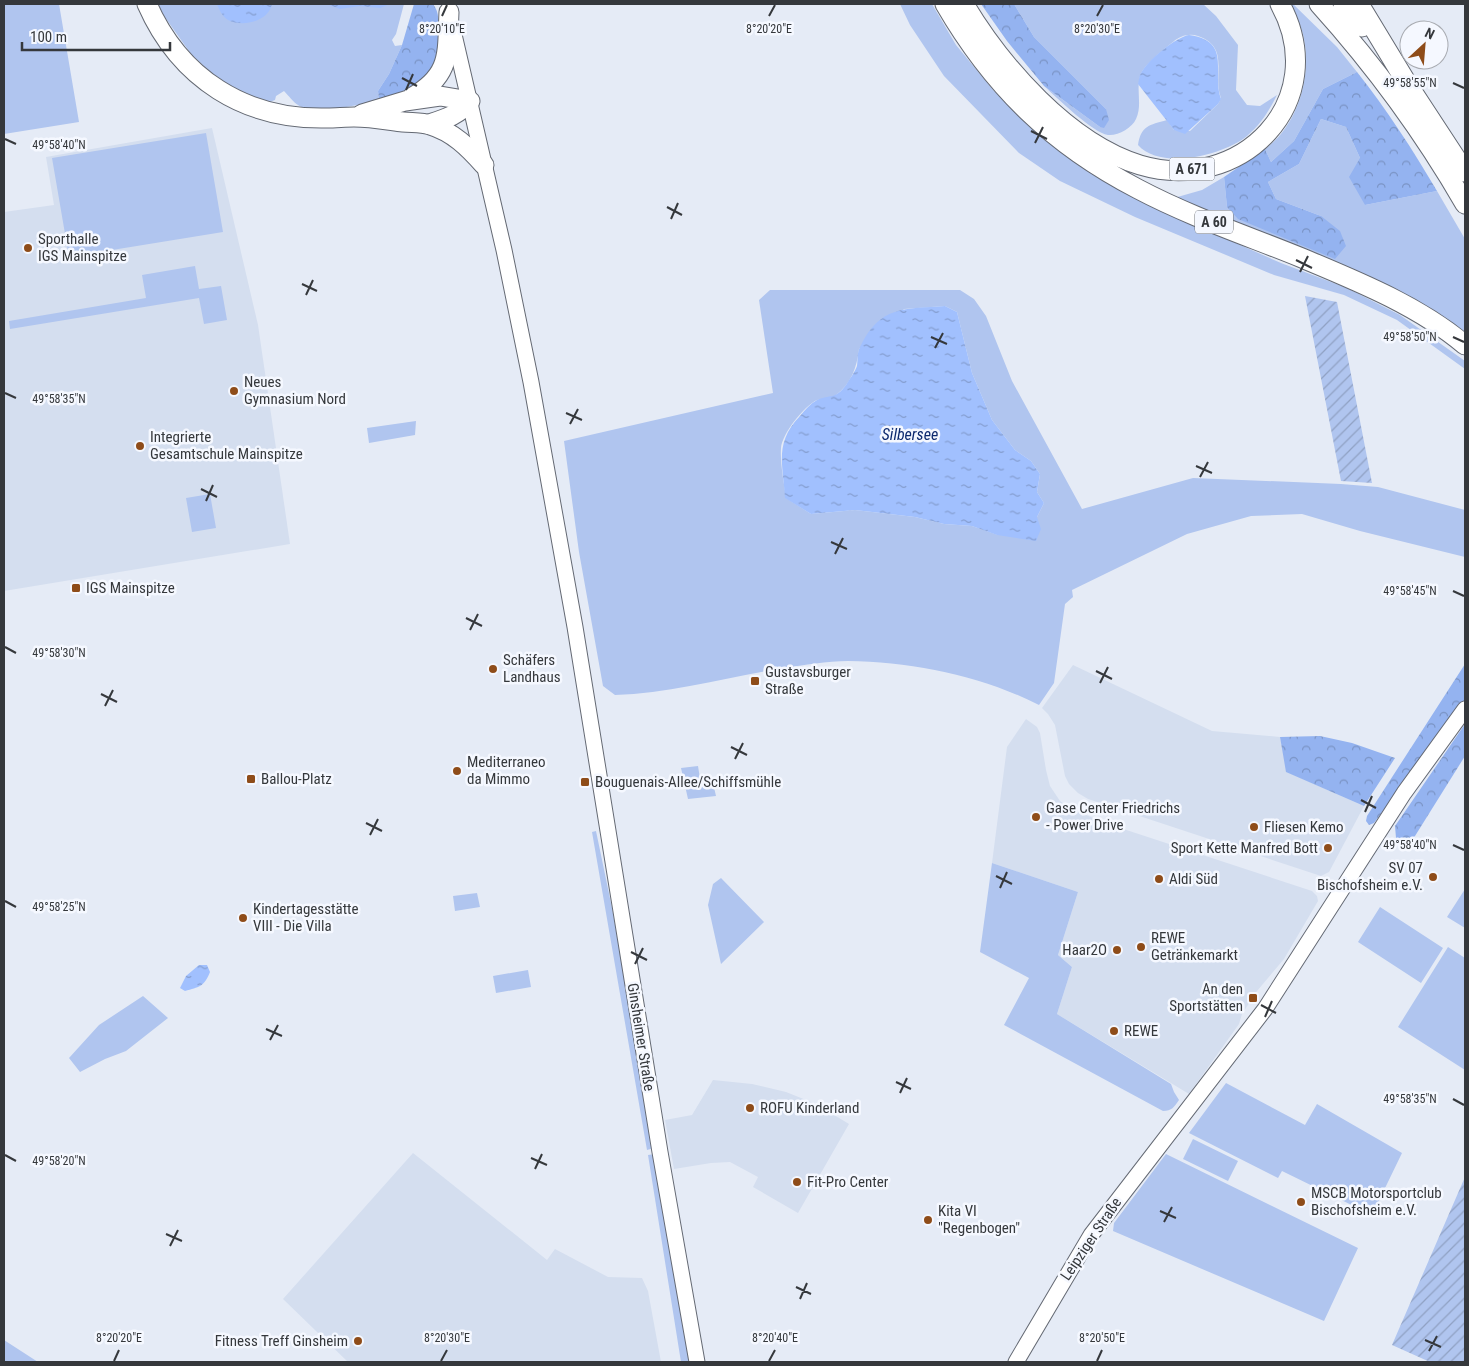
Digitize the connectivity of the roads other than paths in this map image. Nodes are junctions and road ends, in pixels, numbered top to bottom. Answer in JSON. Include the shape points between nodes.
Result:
{"nodes":[{"id":1,"x":146,"y":4,"type":"edge"},
{"id":2,"x":945,"y":4,"type":"edge"},
{"id":3,"x":964,"y":4,"type":"edge"},
{"id":4,"x":1280,"y":4,"type":"edge"},
{"id":5,"x":1307,"y":4,"type":"edge"},
{"id":6,"x":1319,"y":4,"type":"edge"},
{"id":7,"x":1343,"y":4,"type":"edge"},
{"id":8,"x":1359,"y":4,"type":"edge"},
{"id":9,"x":448,"y":8,"type":"edge"},
{"id":10,"x":1405,"y":81,"type":"junction"},
{"id":11,"x":1385,"y":83,"type":"junction"},
{"id":12,"x":405,"y":101,"type":"junction"},
{"id":13,"x":470,"y":101,"type":"junction"},
{"id":14,"x":354,"y":117,"type":"junction"},
{"id":15,"x":428,"y":124,"type":"junction"},
{"id":16,"x":484,"y":165,"type":"junction"},
{"id":17,"x":1465,"y":172,"type":"edge"},
{"id":18,"x":1465,"y":204,"type":"edge"},
{"id":19,"x":1465,"y":345,"type":"edge"},
{"id":20,"x":1465,"y":709,"type":"edge"},
{"id":21,"x":697,"y":1362,"type":"edge"},
{"id":22,"x":1016,"y":1362,"type":"edge"}],
"edges":[{"from":1,"to":14,"type":"highway","via":[[162,35],[189,68],[224,94],[282,115]]},
{"from":2,"to":19,"type":"highway","number":"A 60","via":[[974,50],[1017,102],[1059,139],[1101,168],[1170,204],[1344,275],[1426,318]]},
{"from":3,"to":4,"type":"highway","number":"A 671","via":[[998,55],[1029,90],[1082,135],[1115,155],[1142,166],[1185,170],[1213,165],[1248,151],[1277,122],[1292,89],[1296,57],[1294,38]]},
{"from":5,"to":11,"type":"highway"},
{"from":6,"to":11,"type":"highway"},
{"from":7,"to":10,"type":"highway"},
{"from":8,"to":10,"type":"highway"},
{"from":9,"to":12,"type":"highway","via":[[447,56],[442,71],[433,84]]},
{"from":9,"to":13,"type":"main road"},
{"from":10,"to":17,"type":"highway"},
{"from":11,"to":18,"type":"highway"},
{"from":12,"to":13,"type":"highway","via":[[440,96]]},
{"from":12,"to":14,"type":"highway"},
{"from":13,"to":15,"type":"highway","via":[[453,116]]},
{"from":13,"to":16,"type":"main road"},
{"from":14,"to":15,"type":"highway"},
{"from":15,"to":16,"type":"highway","via":[[459,140]]},
{"from":16,"to":21,"type":"main road","name":"Ginsheimer Straße","via":[[531,382],[575,627]]},
{"from":20,"to":22,"type":"main road","name":"Leipziger Straße","via":[[1404,793],[1265,1010],[1091,1235]]}]}
